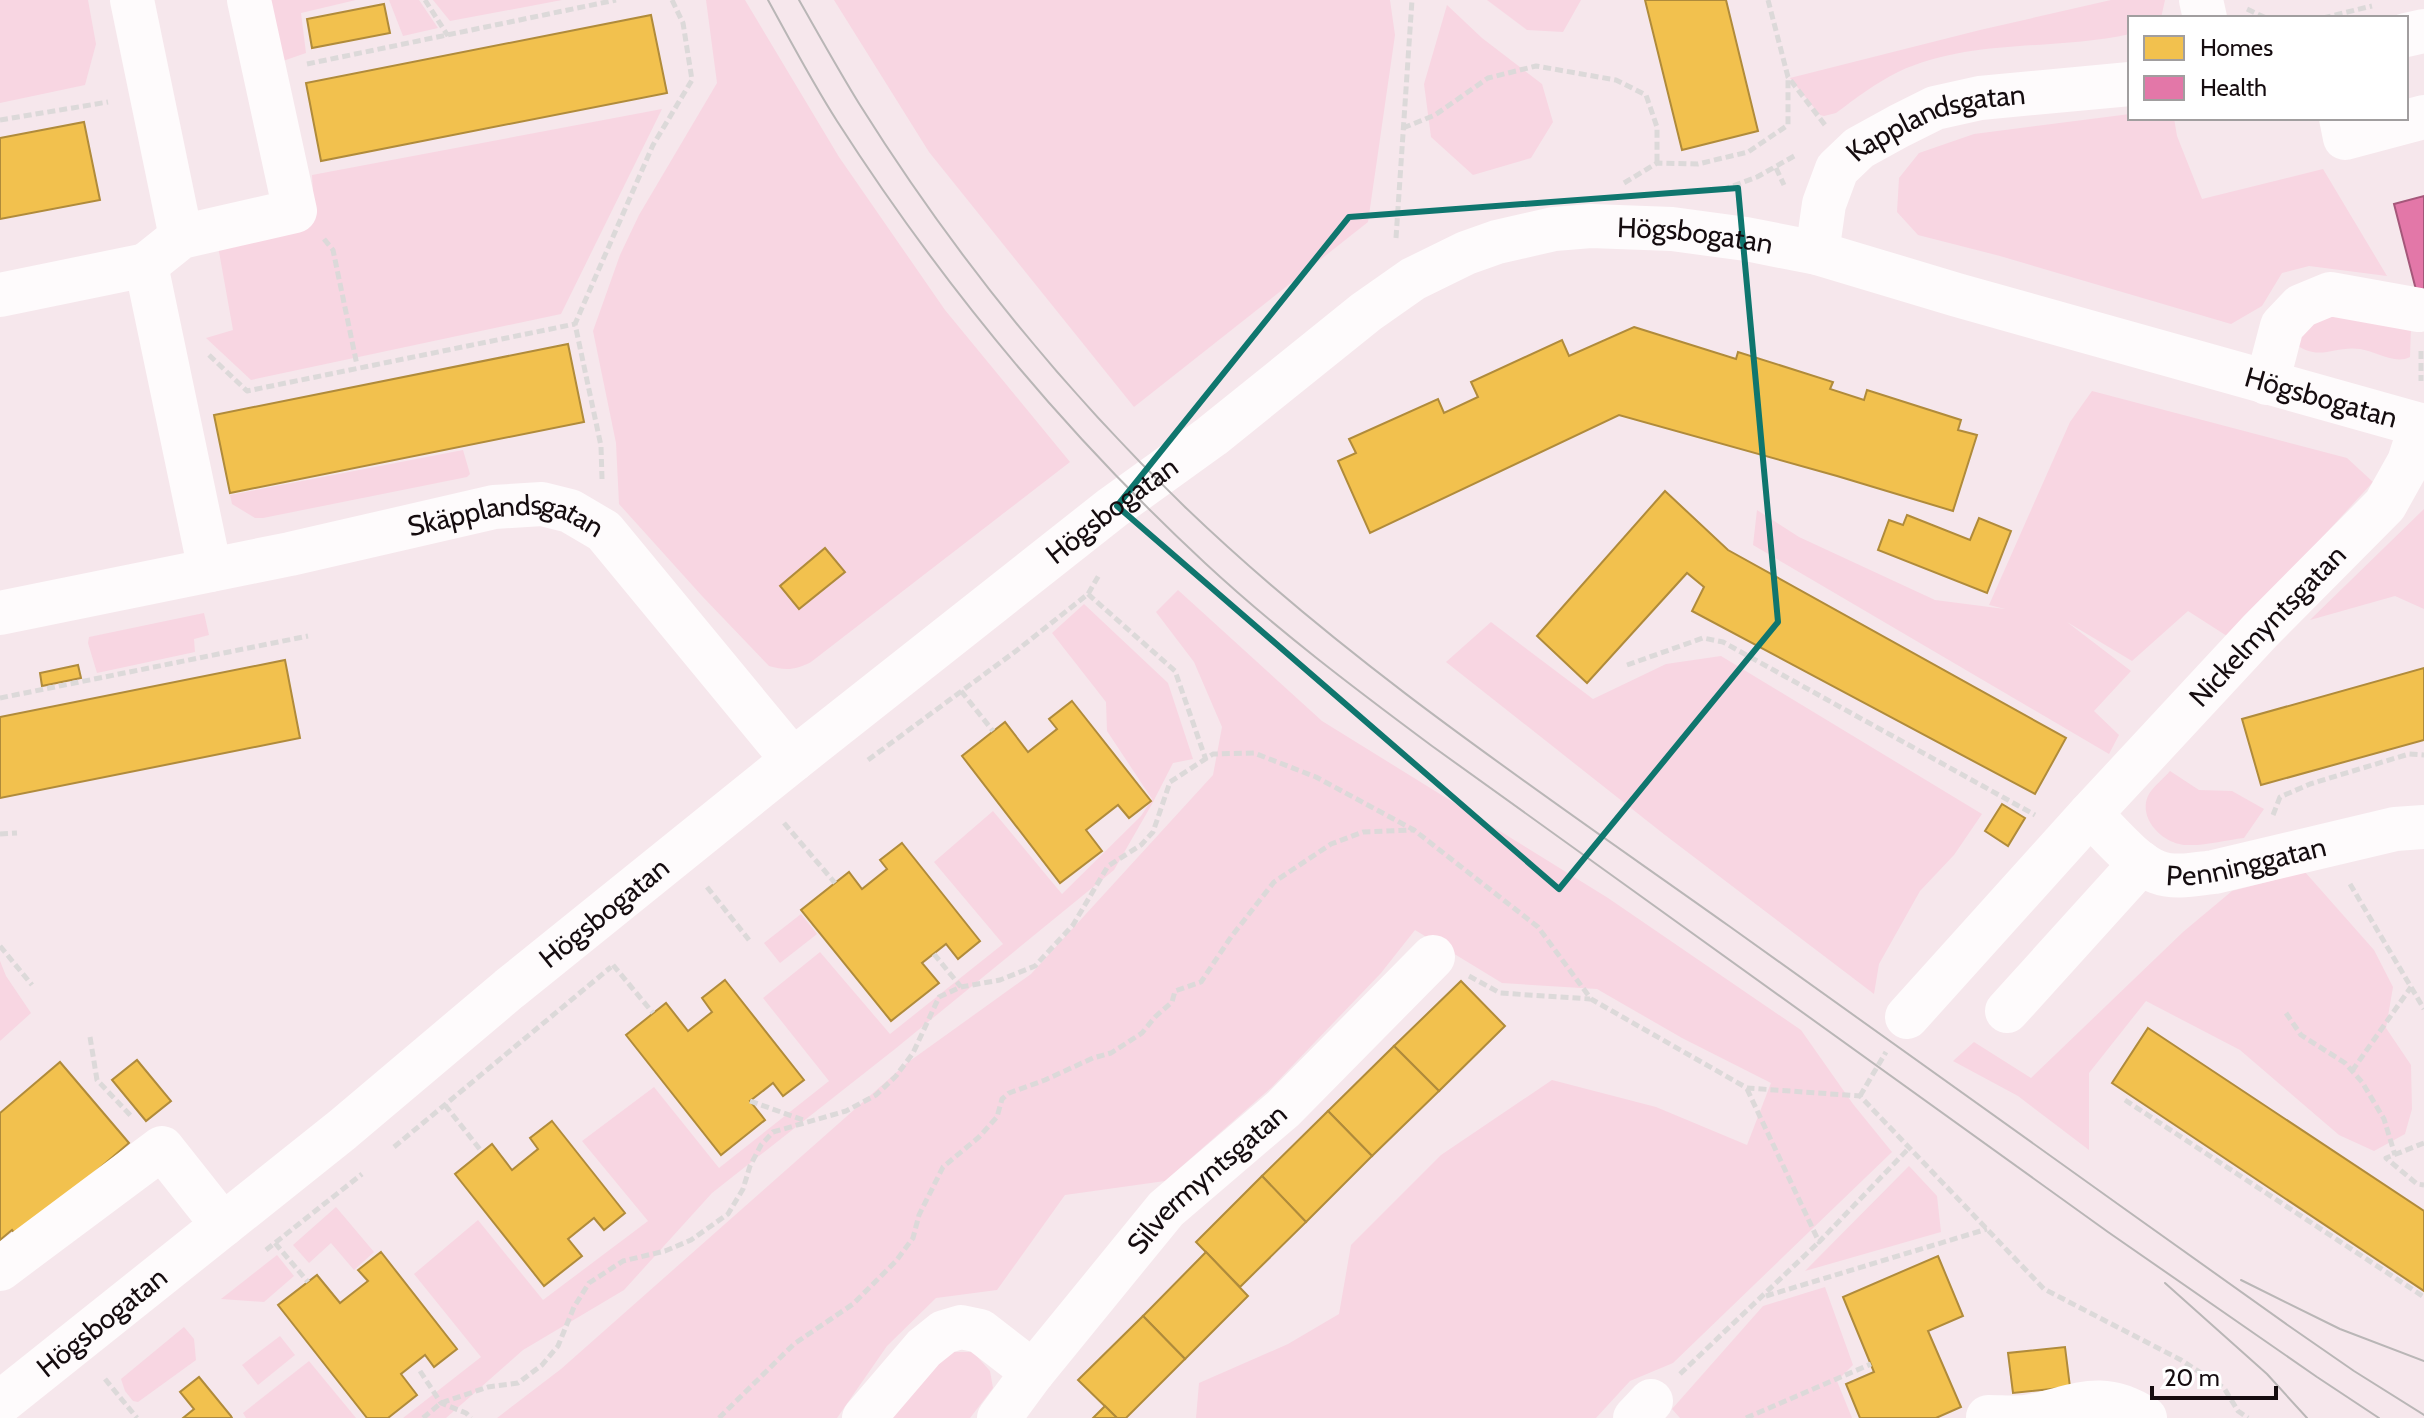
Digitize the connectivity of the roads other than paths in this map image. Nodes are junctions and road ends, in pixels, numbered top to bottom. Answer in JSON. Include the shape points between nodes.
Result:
{"nodes":[{"id":1,"x":132,"y":0,"type":"edge"},
{"id":2,"x":249,"y":0,"type":"edge"},
{"id":3,"x":2128,"y":84,"type":"edge"},
{"id":4,"x":2424,"y":117,"type":"edge"},
{"id":5,"x":2341,"y":120,"type":"edge"},
{"id":6,"x":181,"y":237,"type":"junction"},
{"id":7,"x":1817,"y":253,"type":"junction"},
{"id":8,"x":146,"y":265,"type":"junction"},
{"id":9,"x":0,"y":295,"type":"edge"},
{"id":10,"x":2419,"y":310,"type":"dead end"},
{"id":11,"x":2267,"y":383,"type":"junction"},
{"id":12,"x":2422,"y":425,"type":"edge"},
{"id":13,"x":210,"y":570,"type":"junction"},
{"id":14,"x":0,"y":613,"type":"edge"},
{"id":15,"x":793,"y":760,"type":"junction"},
{"id":16,"x":2078,"y":827,"type":"junction"},
{"id":17,"x":2424,"y":827,"type":"edge"},
{"id":18,"x":2141,"y":863,"type":"junction"},
{"id":19,"x":1433,"y":957,"type":"road end"},
{"id":20,"x":2007,"y":1011,"type":"dead end"},
{"id":21,"x":1907,"y":1017,"type":"dead end"},
{"id":22,"x":223,"y":1225,"type":"junction"},
{"id":23,"x":0,"y":1269,"type":"edge"},
{"id":24,"x":1033,"y":1372,"type":"junction"},
{"id":25,"x":0,"y":1403,"type":"edge"},
{"id":26,"x":1988,"y":1417,"type":"edge"},
{"id":27,"x":864,"y":1418,"type":"edge"},
{"id":28,"x":999,"y":1418,"type":"edge"},
{"id":29,"x":2145,"y":1418,"type":"edge"}],
"edges":[{"from":1,"to":6,"type":"street"},
{"from":2,"to":6,"type":"street","via":[[295,211]]},
{"from":3,"to":7,"type":"street","name":"Kapplandsgatan","via":[[1980,98],[1935,108],[1899,126],[1859,148],[1837,169],[1824,204]]},
{"from":4,"to":5,"type":"street","via":[[2345,138]]},
{"from":6,"to":8,"type":"street"},
{"from":7,"to":11,"type":"street","name":"Högsbogatan"},
{"from":7,"to":15,"type":"street","name":"Högsbogatan","via":[[1710,233],[1591,226],[1497,242],[1430,270],[1366,312]]},
{"from":8,"to":9,"type":"street"},
{"from":8,"to":13,"type":"street"},
{"from":10,"to":11,"type":"street","via":[[2330,294],[2301,306],[2282,326]]},
{"from":11,"to":12,"type":"street","name":"Högsbogatan"},
{"from":12,"to":16,"type":"street","name":"Nickelmyntsgatan","via":[[2385,505]]},
{"from":13,"to":14,"type":"street","name":"Skäpplandsgatan"},
{"from":13,"to":15,"type":"street","name":"Skäpplandsgatan","via":[[494,507],[542,504],[570,511],[604,531]]},
{"from":15,"to":22,"type":"street","name":"Högsbogatan"},
{"from":16,"to":18,"type":"street","name":"Penninggatan"},
{"from":16,"to":21,"type":"street","name":"Nickelmyntsgatan"},
{"from":17,"to":18,"type":"street","name":"Penninggatan","via":[[2187,876],[2157,872]]},
{"from":18,"to":20,"type":"street"},
{"from":19,"to":24,"type":"street","name":"Silvermyntsgatan","via":[[1283,1109],[1166,1209]]},
{"from":22,"to":23,"type":"street","via":[[162,1148]]},
{"from":22,"to":25,"type":"street","name":"Högsbogatan"},
{"from":24,"to":27,"type":"street","via":[[980,1331],[961,1327],[944,1332],[924,1348]]},
{"from":24,"to":28,"type":"street","name":"Silvermyntsgatan"},
{"from":26,"to":29,"type":"street","via":[[2023,1417],[2099,1401],[2127,1406]]}]}
